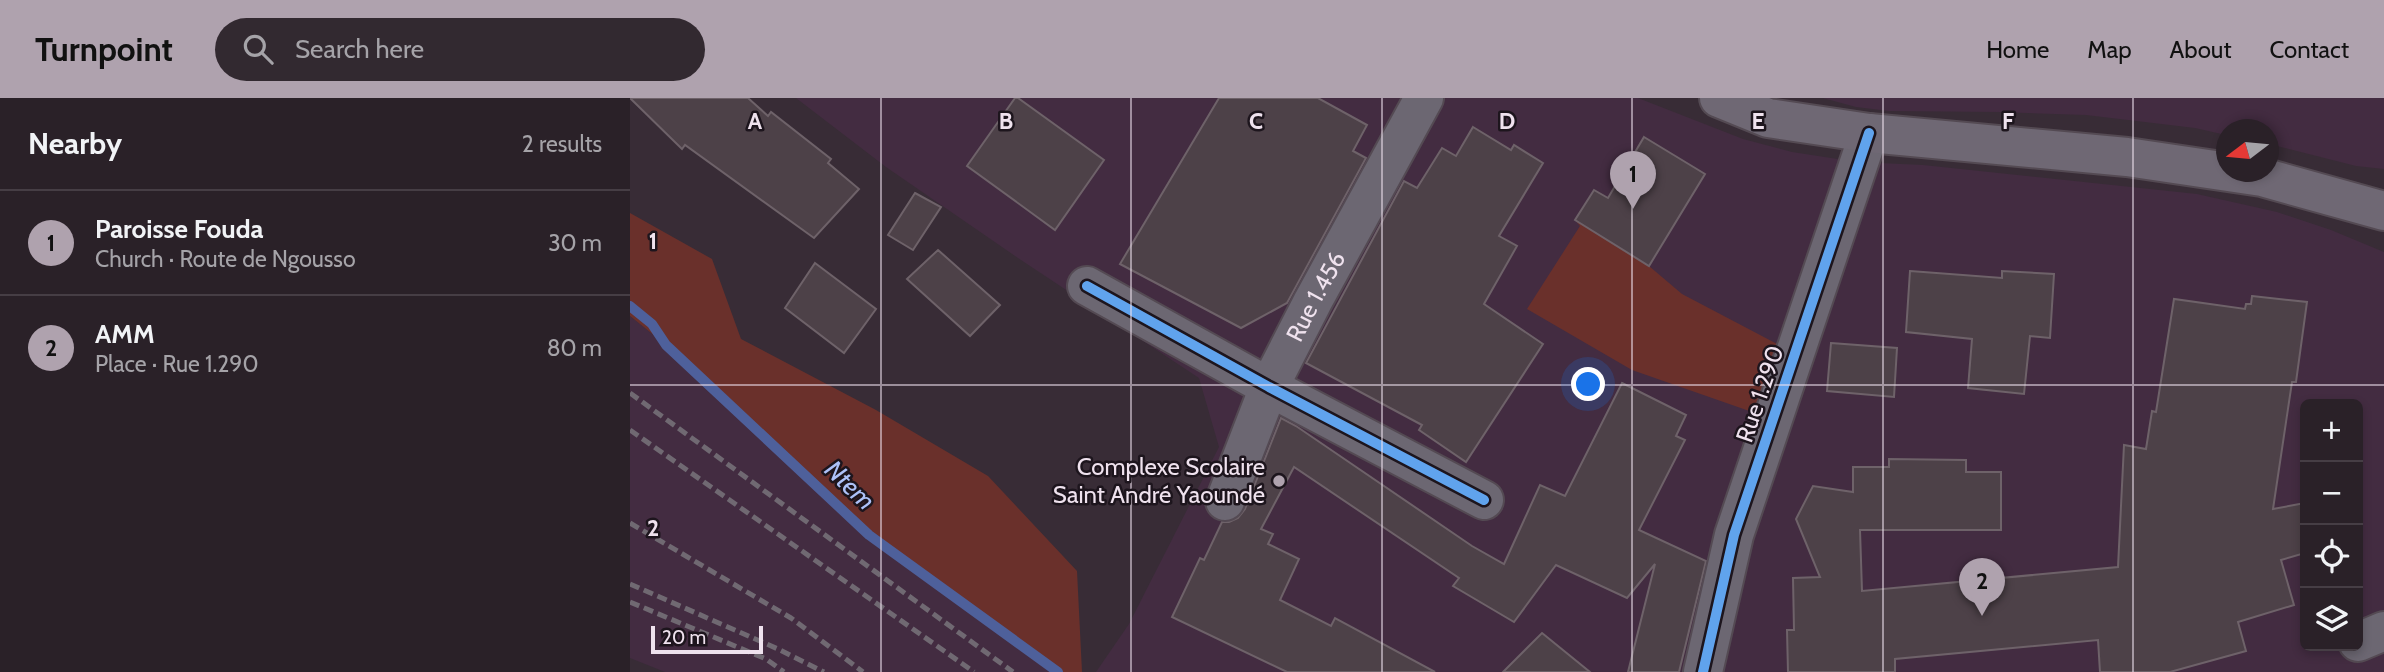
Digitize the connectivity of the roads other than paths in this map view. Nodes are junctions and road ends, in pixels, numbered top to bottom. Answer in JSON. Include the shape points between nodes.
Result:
{"nodes":[{"id":1,"x":1424,"y":98,"type":"edge"},
{"id":2,"x":1719,"y":98,"type":"edge"},
{"id":3,"x":1869,"y":133,"type":"junction"},
{"id":4,"x":2384,"y":211,"type":"edge"},
{"id":5,"x":1087,"y":286,"type":"dead end"},
{"id":6,"x":1269,"y":387,"type":"junction"},
{"id":7,"x":1484,"y":500,"type":"dead end"},
{"id":8,"x":1225,"y":502,"type":"dead end"},
{"id":9,"x":2384,"y":631,"type":"edge"},
{"id":10,"x":2363,"y":640,"type":"edge"},
{"id":11,"x":1703,"y":672,"type":"edge"}],
"edges":[{"from":1,"to":6,"type":"street","name":"Rue 1.456"},
{"from":2,"to":3,"type":"main road","via":[[1768,118]]},
{"from":3,"to":4,"type":"main road","via":[[2127,157],[2262,177]]},
{"from":3,"to":11,"type":"street","name":"Rue 1.290","via":[[1734,535]]},
{"from":5,"to":6,"type":"street"},
{"from":6,"to":7,"type":"street"},
{"from":6,"to":8,"type":"street","name":"Rue 1.456"},
{"from":9,"to":10,"type":"street"}]}
